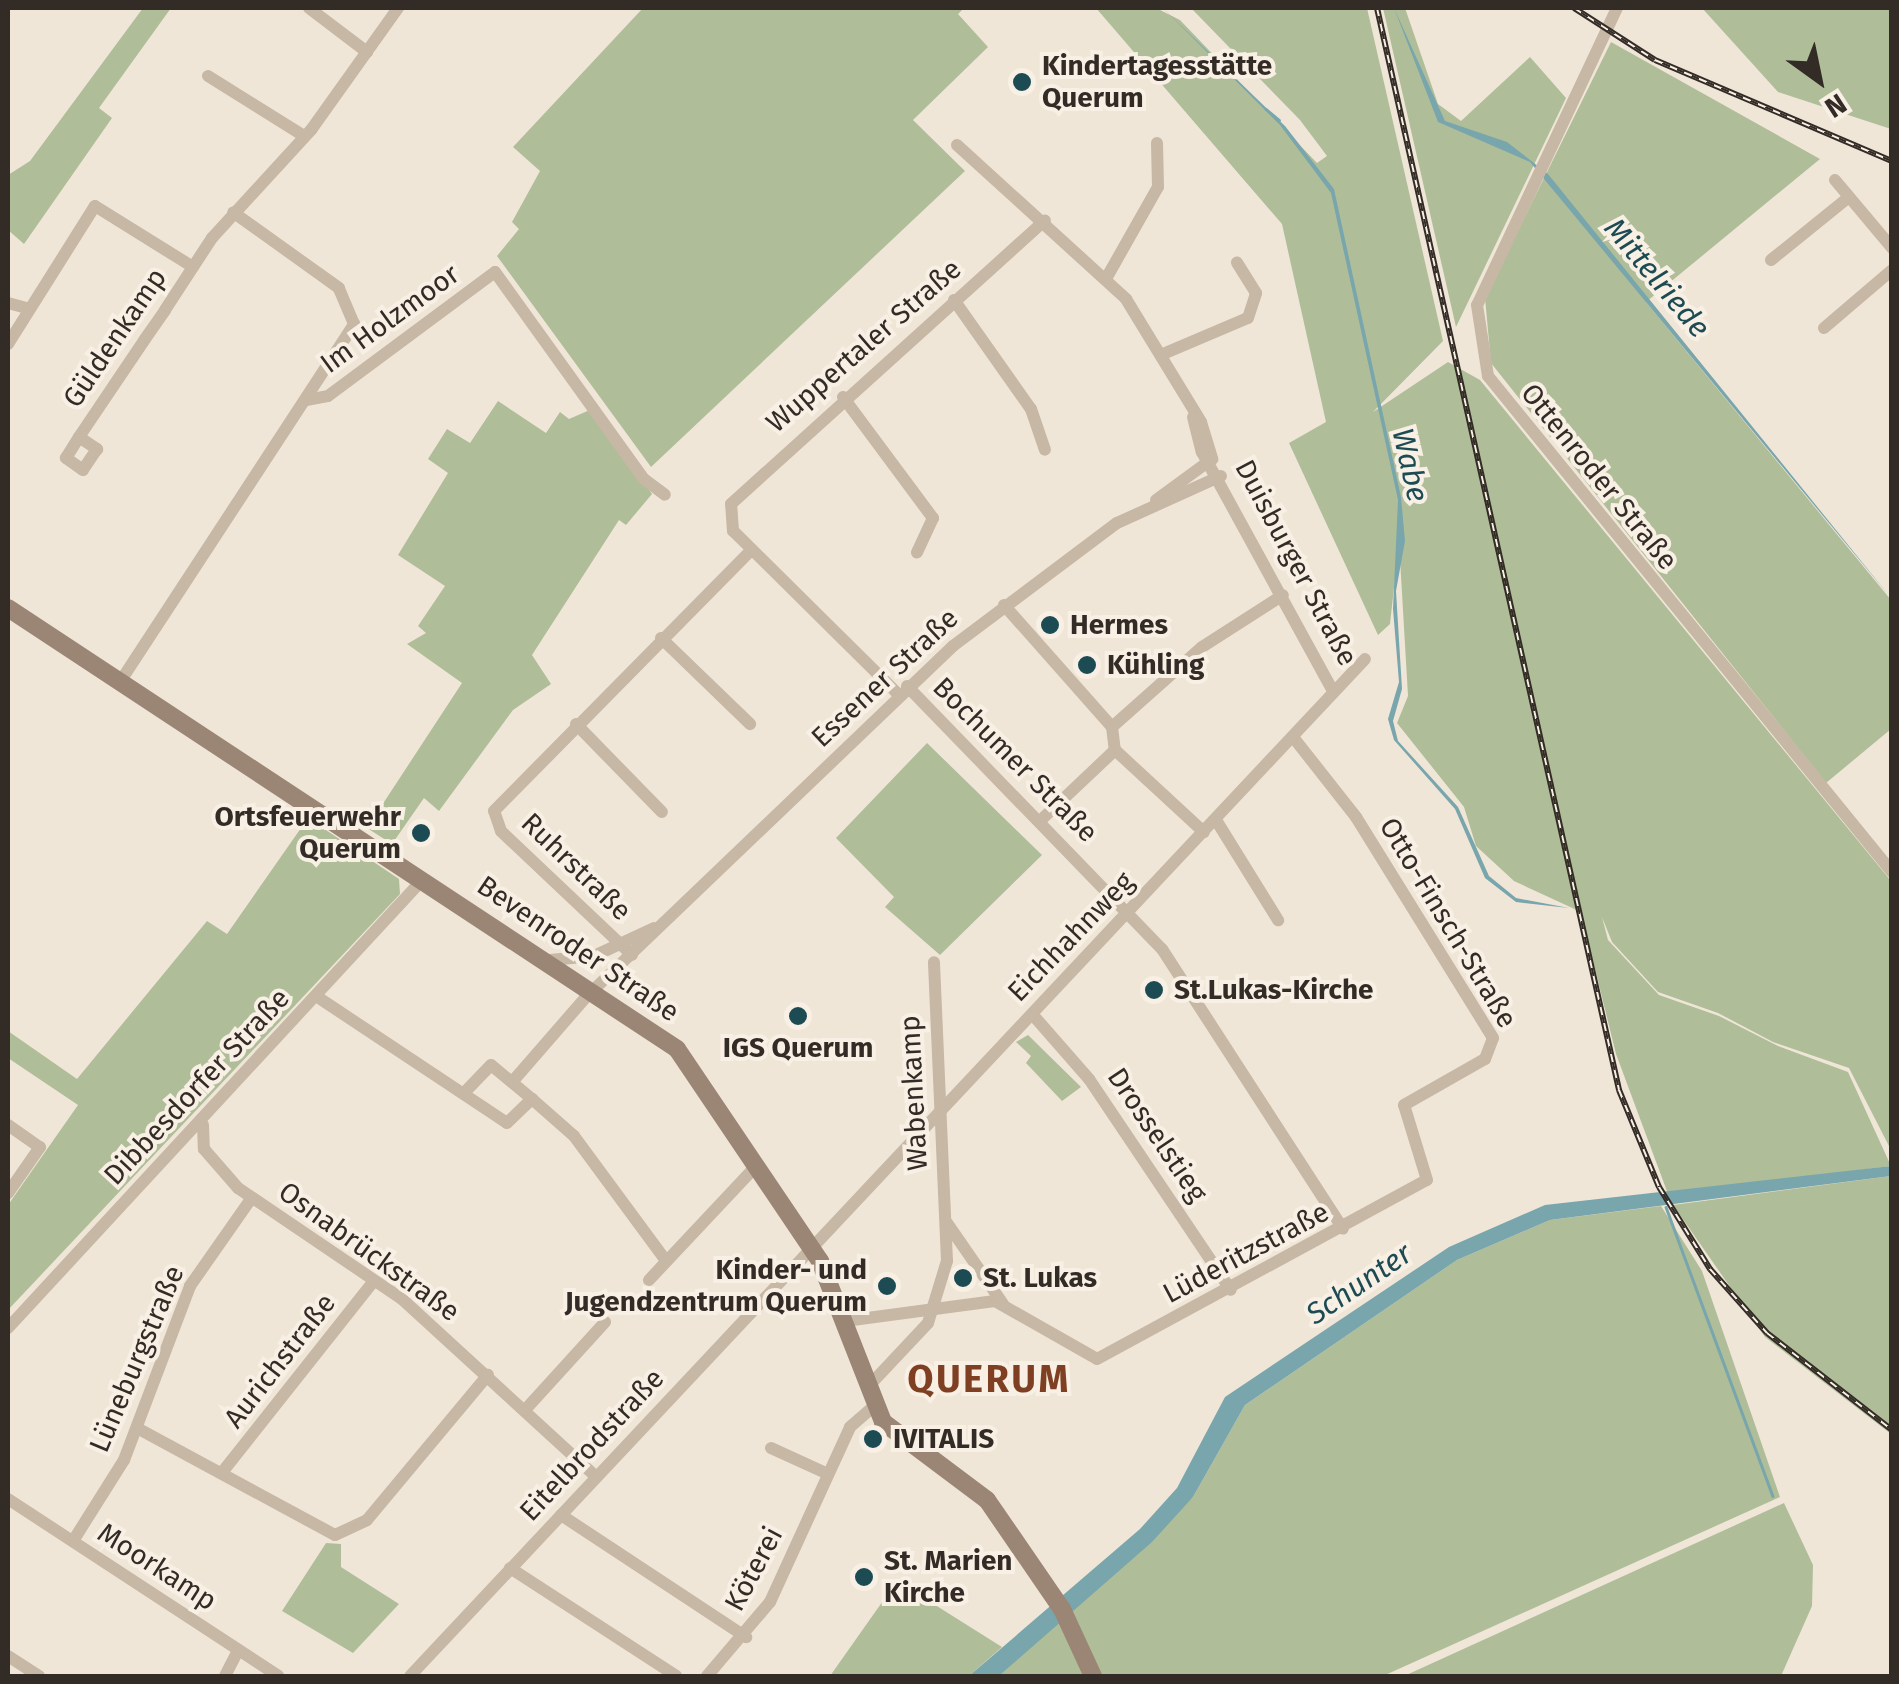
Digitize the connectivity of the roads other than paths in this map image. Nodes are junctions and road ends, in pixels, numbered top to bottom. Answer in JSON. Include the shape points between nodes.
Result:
{"nodes":[{"id":1,"x":309,"y":8,"type":"edge"},
{"id":2,"x":398,"y":8,"type":"edge"},
{"id":3,"x":1617,"y":8,"type":"edge"},
{"id":4,"x":367,"y":52,"type":"junction"},
{"id":5,"x":208,"y":76,"type":"dead end"},
{"id":6,"x":304,"y":136,"type":"junction"},
{"id":7,"x":1156,"y":143,"type":"dead end"},
{"id":8,"x":956,"y":146,"type":"dead end"},
{"id":9,"x":1835,"y":180,"type":"dead end"},
{"id":10,"x":1849,"y":197,"type":"junction"},
{"id":11,"x":232,"y":212,"type":"junction"},
{"id":12,"x":1045,"y":220,"type":"junction"},
{"id":13,"x":1892,"y":248,"type":"edge"},
{"id":14,"x":1771,"y":260,"type":"dead end"},
{"id":15,"x":1238,"y":263,"type":"dead end"},
{"id":16,"x":193,"y":267,"type":"junction"},
{"id":17,"x":1892,"y":270,"type":"edge"},
{"id":18,"x":1107,"y":277,"type":"junction"},
{"id":19,"x":954,"y":300,"type":"junction"},
{"id":20,"x":8,"y":302,"type":"edge"},
{"id":21,"x":27,"y":308,"type":"junction"},
{"id":22,"x":1824,"y":328,"type":"dead end"},
{"id":23,"x":8,"y":344,"type":"edge"},
{"id":24,"x":1163,"y":354,"type":"junction"},
{"id":25,"x":843,"y":397,"type":"junction"},
{"id":26,"x":306,"y":400,"type":"junction"},
{"id":27,"x":79,"y":438,"type":"dead end"},
{"id":28,"x":1045,"y":450,"type":"dead end"},
{"id":29,"x":1212,"y":459,"type":"junction"},
{"id":30,"x":1221,"y":476,"type":"junction"},
{"id":31,"x":665,"y":494,"type":"dead end"},
{"id":32,"x":1156,"y":500,"type":"junction"},
{"id":33,"x":728,"y":519,"type":"joint"},
{"id":34,"x":751,"y":550,"type":"junction"},
{"id":35,"x":917,"y":552,"type":"dead end"},
{"id":36,"x":1283,"y":595,"type":"junction"},
{"id":37,"x":1004,"y":605,"type":"junction"},
{"id":38,"x":8,"y":608,"type":"edge"},
{"id":39,"x":662,"y":638,"type":"junction"},
{"id":40,"x":1365,"y":659,"type":"dead end"},
{"id":41,"x":120,"y":682,"type":"junction"},
{"id":42,"x":903,"y":690,"type":"junction"},
{"id":43,"x":1334,"y":691,"type":"junction"},
{"id":44,"x":576,"y":724,"type":"junction"},
{"id":45,"x":750,"y":724,"type":"dead end"},
{"id":46,"x":1112,"y":727,"type":"junction"},
{"id":47,"x":1293,"y":737,"type":"junction"},
{"id":48,"x":1116,"y":750,"type":"junction"},
{"id":49,"x":662,"y":812,"type":"dead end"},
{"id":50,"x":1042,"y":820,"type":"junction"},
{"id":51,"x":1216,"y":820,"type":"junction"},
{"id":52,"x":1204,"y":832,"type":"junction"},
{"id":53,"x":1892,"y":872,"type":"edge"},
{"id":54,"x":423,"y":879,"type":"junction"},
{"id":55,"x":1129,"y":913,"type":"junction"},
{"id":56,"x":670,"y":920,"type":"junction"},
{"id":57,"x":1278,"y":920,"type":"dead end"},
{"id":58,"x":620,"y":944,"type":"junction"},
{"id":59,"x":632,"y":954,"type":"junction"},
{"id":60,"x":550,"y":960,"type":"junction"},
{"id":61,"x":934,"y":962,"type":"dead end"},
{"id":62,"x":594,"y":990,"type":"junction"},
{"id":63,"x":316,"y":996,"type":"junction"},
{"id":64,"x":1033,"y":1015,"type":"junction"},
{"id":65,"x":513,"y":1080,"type":"junction"},
{"id":66,"x":467,"y":1090,"type":"junction"},
{"id":67,"x":532,"y":1098,"type":"junction"},
{"id":68,"x":938,"y":1115,"type":"junction"},
{"id":69,"x":8,"y":1124,"type":"edge"},
{"id":70,"x":203,"y":1125,"type":"junction"},
{"id":71,"x":757,"y":1165,"type":"junction"},
{"id":72,"x":1430,"y":1174,"type":"joint"},
{"id":73,"x":8,"y":1193,"type":"edge"},
{"id":74,"x":251,"y":1199,"type":"junction"},
{"id":75,"x":946,"y":1220,"type":"junction"},
{"id":76,"x":1343,"y":1229,"type":"junction"},
{"id":77,"x":812,"y":1248,"type":"junction"},
{"id":78,"x":666,"y":1261,"type":"junction"},
{"id":79,"x":374,"y":1280,"type":"junction"},
{"id":80,"x":649,"y":1280,"type":"dead end"},
{"id":81,"x":1231,"y":1290,"type":"junction"},
{"id":82,"x":1003,"y":1304,"type":"junction"},
{"id":83,"x":934,"y":1311,"type":"junction"},
{"id":84,"x":845,"y":1321,"type":"junction"},
{"id":85,"x":605,"y":1322,"type":"dead end"},
{"id":86,"x":8,"y":1328,"type":"edge"},
{"id":87,"x":488,"y":1376,"type":"junction"},
{"id":88,"x":870,"y":1397,"type":"junction"},
{"id":89,"x":525,"y":1410,"type":"junction"},
{"id":90,"x":137,"y":1428,"type":"junction"},
{"id":91,"x":770,"y":1448,"type":"dead end"},
{"id":92,"x":224,"y":1470,"type":"junction"},
{"id":93,"x":828,"y":1474,"type":"junction"},
{"id":94,"x":596,"y":1476,"type":"junction"},
{"id":95,"x":8,"y":1500,"type":"edge"},
{"id":96,"x":561,"y":1515,"type":"junction"},
{"id":97,"x":73,"y":1541,"type":"junction"},
{"id":98,"x":510,"y":1568,"type":"junction"},
{"id":99,"x":746,"y":1637,"type":"junction"},
{"id":100,"x":238,"y":1650,"type":"junction"},
{"id":101,"x":8,"y":1656,"type":"edge"},
{"id":102,"x":40,"y":1676,"type":"edge"},
{"id":103,"x":225,"y":1676,"type":"edge"},
{"id":104,"x":278,"y":1676,"type":"edge"},
{"id":105,"x":410,"y":1676,"type":"edge"},
{"id":106,"x":676,"y":1676,"type":"edge"},
{"id":107,"x":707,"y":1676,"type":"edge"},
{"id":108,"x":1093,"y":1676,"type":"edge"}],
"edges":[{"from":1,"to":4,"type":"street"},
{"from":2,"to":4,"type":"street","name":"Güldenkamp"},
{"from":3,"to":53,"type":"street","name":"Ottenroder Straße","via":[[1477,305],[1492,385]]},
{"from":4,"to":6,"type":"street","name":"Güldenkamp"},
{"from":5,"to":6,"type":"street"},
{"from":6,"to":11,"type":"street","name":"Güldenkamp"},
{"from":7,"to":18,"type":"street","via":[[1158,187]]},
{"from":8,"to":12,"type":"street","name":"Duisburger Straße"},
{"from":9,"to":10,"type":"street"},
{"from":10,"to":13,"type":"street"},
{"from":10,"to":14,"type":"street"},
{"from":11,"to":16,"type":"street","name":"Güldenkamp"},
{"from":11,"to":26,"type":"street","via":[[352,304],[354,324]]},
{"from":12,"to":18,"type":"street","name":"Duisburger Straße"},
{"from":12,"to":19,"type":"street","name":"Wuppertaler Straße"},
{"from":15,"to":24,"type":"street","via":[[1256,293],[1248,318]]},
{"from":16,"to":21,"type":"street","name":"Güldenkamp","via":[[96,206]]},
{"from":16,"to":27,"type":"street","name":"Güldenkamp"},
{"from":17,"to":22,"type":"street"},
{"from":18,"to":24,"type":"street","name":"Duisburger Straße"},
{"from":19,"to":25,"type":"street","name":"Wuppertaler Straße"},
{"from":19,"to":28,"type":"street","via":[[1031,409]]},
{"from":20,"to":21,"type":"street"},
{"from":21,"to":23,"type":"street","name":"Güldenkamp"},
{"from":24,"to":29,"type":"street","name":"Duisburger Straße"},
{"from":25,"to":33,"type":"street","name":"Wuppertaler Straße","via":[[742,489]]},
{"from":25,"to":35,"type":"street","via":[[933,518]]},
{"from":26,"to":31,"type":"street","name":"Im Holzmoor","via":[[328,396],[495,272],[644,479]]},
{"from":26,"to":41,"type":"street","name":"Im Holzmoor"},
{"from":29,"to":30,"type":"street","name":"Duisburger Straße"},
{"from":29,"to":32,"type":"street","name":"Essener Straße"},
{"from":30,"to":32,"type":"street","name":"Essener Straße"},
{"from":30,"to":36,"type":"street","name":"Duisburger Straße"},
{"from":32,"to":37,"type":"street","name":"Essener Straße"},
{"from":33,"to":34,"type":"street","name":"Bochumer Straße"},
{"from":34,"to":39,"type":"street","name":"Ruhrstraße"},
{"from":34,"to":42,"type":"street","name":"Bochumer Straße"},
{"from":36,"to":43,"type":"street","name":"Duisburger Straße"},
{"from":36,"to":46,"type":"street","via":[[1202,648]]},
{"from":37,"to":42,"type":"street","name":"Essener Straße"},
{"from":37,"to":46,"type":"street"},
{"from":38,"to":41,"type":"main road","name":"Bevenroder Straße"},
{"from":39,"to":44,"type":"street","name":"Ruhrstraße"},
{"from":39,"to":45,"type":"street"},
{"from":40,"to":43,"type":"street","name":"Eichhahnweg"},
{"from":41,"to":54,"type":"main road","name":"Bevenroder Straße"},
{"from":42,"to":50,"type":"street","name":"Bochumer Straße"},
{"from":42,"to":56,"type":"street","name":"Essener Straße"},
{"from":43,"to":47,"type":"street","name":"Eichhahnweg"},
{"from":44,"to":49,"type":"street"},
{"from":44,"to":58,"type":"street","name":"Ruhrstraße","via":[[499,803],[495,819]]},
{"from":46,"to":48,"type":"street"},
{"from":47,"to":51,"type":"street","name":"Eichhahnweg"},
{"from":47,"to":72,"type":"street","name":"Otto-Finsch-Straße","via":[[1356,817],[1493,1038],[1485,1060],[1404,1105]]},
{"from":48,"to":50,"type":"street"},
{"from":48,"to":52,"type":"street"},
{"from":50,"to":55,"type":"street","name":"Bochumer Straße"},
{"from":51,"to":52,"type":"street","name":"Eichhahnweg"},
{"from":51,"to":57,"type":"street"},
{"from":52,"to":55,"type":"street","name":"Eichhahnweg"},
{"from":54,"to":60,"type":"main road","name":"Bevenroder Straße"},
{"from":54,"to":63,"type":"street","name":"Dibbesdorfer Straße"},
{"from":55,"to":64,"type":"street","name":"Eichhahnweg"},
{"from":55,"to":76,"type":"street","name":"Bochumer Straße","via":[[1232,1049]]},
{"from":56,"to":58,"type":"street","name":"Essener Straße"},
{"from":56,"to":59,"type":"street","name":"Essener Straße"},
{"from":58,"to":59,"type":"street","name":"Ruhrstraße"},
{"from":58,"to":60,"type":"street","name":"Essener Straße"},
{"from":59,"to":62,"type":"street","name":"Essener Straße"},
{"from":60,"to":62,"type":"main road","name":"Bevenroder Straße"},
{"from":61,"to":68,"type":"street","name":"Wabenkamp"},
{"from":62,"to":65,"type":"street","name":"Essener Straße"},
{"from":62,"to":71,"type":"main road","name":"Bevenroder Straße","via":[[677,1049]]},
{"from":63,"to":66,"type":"street"},
{"from":63,"to":70,"type":"street","name":"Dibbesdorfer Straße"},
{"from":64,"to":68,"type":"street","name":"Eichhahnweg"},
{"from":64,"to":81,"type":"street","name":"Drosselstieg","via":[[1089,1080]]},
{"from":65,"to":66,"type":"street","via":[[490,1065]]},
{"from":65,"to":67,"type":"street"},
{"from":66,"to":67,"type":"street","via":[[508,1123]]},
{"from":67,"to":78,"type":"street","via":[[574,1136]]},
{"from":68,"to":75,"type":"street","name":"Wabenkamp"},
{"from":68,"to":77,"type":"street","name":"Eichhahnweg"},
{"from":69,"to":73,"type":"street","via":[[40,1147]]},
{"from":70,"to":74,"type":"street","name":"Osnabrückstraße","via":[[209,1158]]},
{"from":70,"to":86,"type":"street","name":"Dibbesdorfer Straße"},
{"from":71,"to":77,"type":"main road","name":"Bevenroder Straße"},
{"from":71,"to":78,"type":"street"},
{"from":72,"to":76,"type":"street","name":"Lüderitzstraße"},
{"from":74,"to":79,"type":"street","name":"Osnabrückstraße"},
{"from":74,"to":90,"type":"street","name":"Lüneburgstraße","via":[[190,1286]]},
{"from":75,"to":82,"type":"street"},
{"from":75,"to":83,"type":"street","name":"Wabenkamp"},
{"from":76,"to":81,"type":"street","name":"Lüderitzstraße"},
{"from":77,"to":84,"type":"main road","name":"Bevenroder Straße"},
{"from":77,"to":94,"type":"street","name":"Eitelbrodstraße"},
{"from":78,"to":80,"type":"street"},
{"from":79,"to":87,"type":"street","name":"Osnabrückstraße"},
{"from":79,"to":92,"type":"street","name":"Aurichstraße"},
{"from":81,"to":82,"type":"street","name":"Lüderitzstraße","via":[[1103,1357],[1079,1356]]},
{"from":82,"to":83,"type":"street","via":[[946,1301]]},
{"from":83,"to":84,"type":"street"},
{"from":83,"to":88,"type":"street","name":"Köterei"},
{"from":84,"to":88,"type":"main road","name":"Bevenroder Straße"},
{"from":85,"to":89,"type":"street"},
{"from":87,"to":89,"type":"street","name":"Osnabrückstraße"},
{"from":87,"to":92,"type":"street","via":[[350,1532],[327,1534]]},
{"from":88,"to":93,"type":"street","name":"Köterei"},
{"from":88,"to":108,"type":"main road","name":"Bevenroder Straße","via":[[896,1436],[987,1500],[1068,1620]]},
{"from":89,"to":94,"type":"street","name":"Osnabrückstraße"},
{"from":90,"to":92,"type":"street"},
{"from":90,"to":97,"type":"street","name":"Lüneburgstraße"},
{"from":91,"to":93,"type":"street"},
{"from":93,"to":99,"type":"street","name":"Köterei"},
{"from":94,"to":96,"type":"street","name":"Eitelbrodstraße"},
{"from":95,"to":97,"type":"street","name":"Moorkamp"},
{"from":96,"to":98,"type":"street","name":"Eitelbrodstraße"},
{"from":96,"to":99,"type":"street"},
{"from":97,"to":100,"type":"street","name":"Moorkamp"},
{"from":98,"to":105,"type":"street","name":"Eitelbrodstraße"},
{"from":98,"to":106,"type":"street"},
{"from":99,"to":107,"type":"street","name":"Köterei"},
{"from":100,"to":103,"type":"street"},
{"from":100,"to":104,"type":"street","name":"Moorkamp"},
{"from":101,"to":102,"type":"street"}]}
